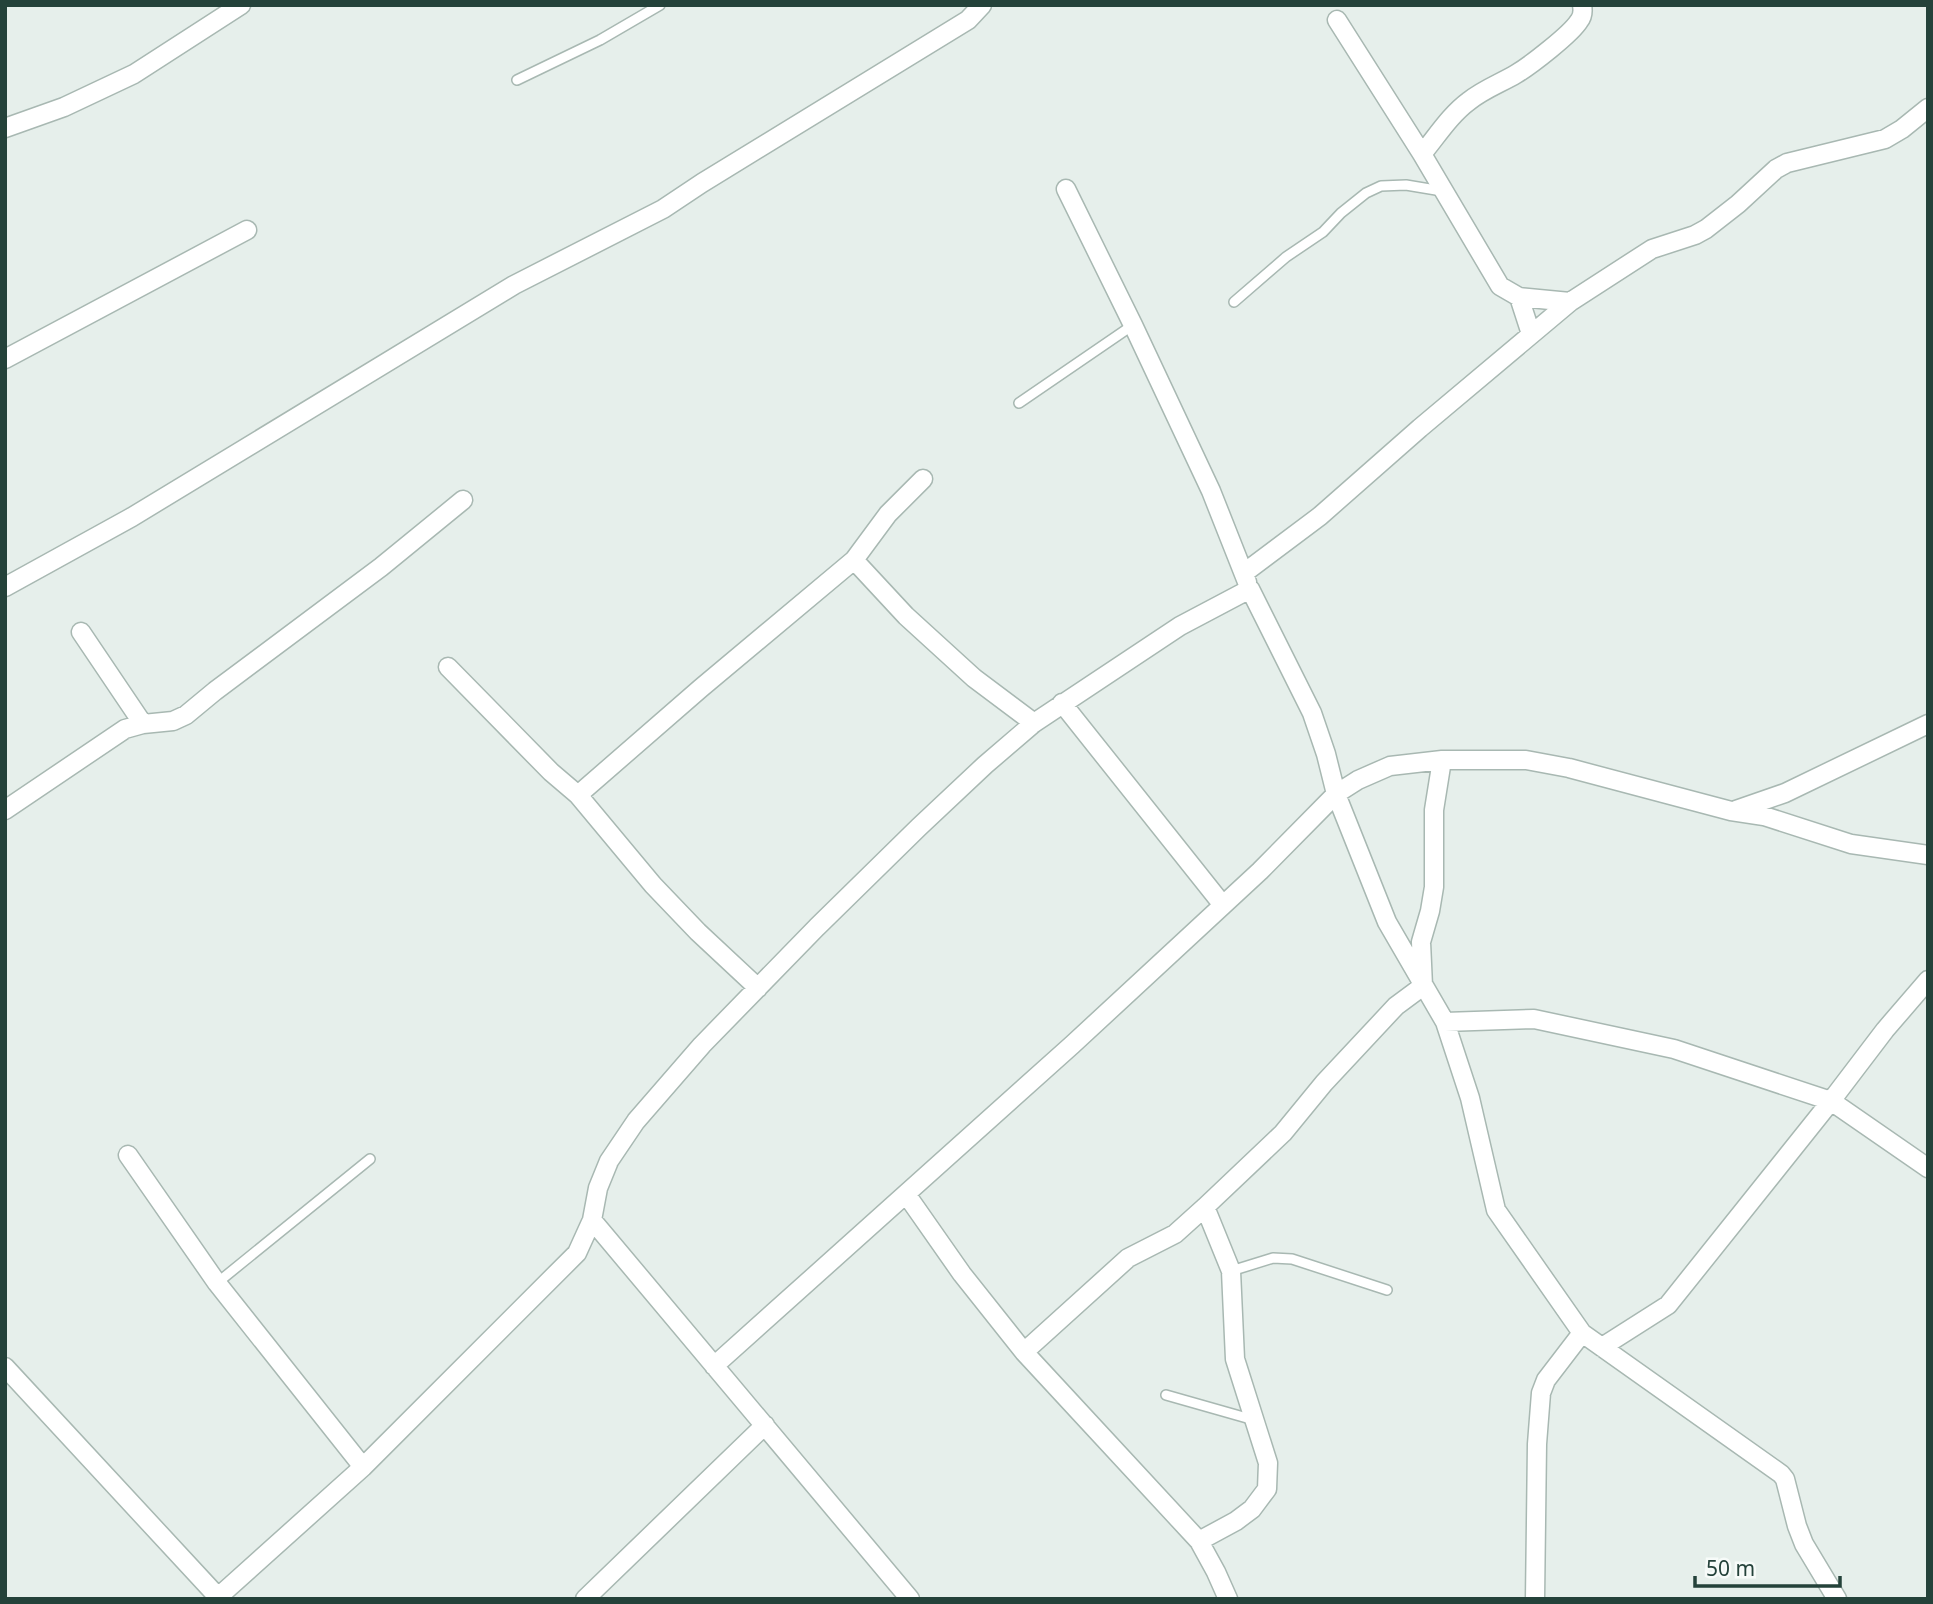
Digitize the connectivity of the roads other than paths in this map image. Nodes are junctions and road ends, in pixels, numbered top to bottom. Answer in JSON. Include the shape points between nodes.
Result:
{"nodes":[{"id":1,"x":241,"y":5,"type":"edge"},
{"id":2,"x":660,"y":5,"type":"edge"},
{"id":3,"x":982,"y":5,"type":"edge"},
{"id":4,"x":1583,"y":5,"type":"edge"},
{"id":5,"x":1337,"y":20,"type":"dead end"},
{"id":6,"x":517,"y":80,"type":"dead end"},
{"id":7,"x":1928,"y":108,"type":"edge"},
{"id":8,"x":5,"y":128,"type":"edge"},
{"id":9,"x":1422,"y":154,"type":"junction"},
{"id":10,"x":1066,"y":189,"type":"dead end"},
{"id":11,"x":1444,"y":191,"type":"junction"},
{"id":12,"x":247,"y":230,"type":"dead end"},
{"id":13,"x":1519,"y":298,"type":"junction"},
{"id":14,"x":1234,"y":302,"type":"dead end"},
{"id":15,"x":1570,"y":302,"type":"junction"},
{"id":16,"x":1133,"y":325,"type":"junction"},
{"id":17,"x":1531,"y":334,"type":"junction"},
{"id":18,"x":5,"y":359,"type":"edge"},
{"id":19,"x":1019,"y":403,"type":"dead end"},
{"id":20,"x":923,"y":479,"type":"dead end"},
{"id":21,"x":463,"y":500,"type":"dead end"},
{"id":22,"x":853,"y":560,"type":"junction"},
{"id":23,"x":1247,"y":581,"type":"junction"},
{"id":24,"x":5,"y":587,"type":"edge"},
{"id":25,"x":81,"y":632,"type":"dead end"},
{"id":26,"x":448,"y":667,"type":"dead end"},
{"id":27,"x":1062,"y":703,"type":"junction"},
{"id":28,"x":1034,"y":723,"type":"junction"},
{"id":29,"x":144,"y":724,"type":"junction"},
{"id":30,"x":1928,"y":724,"type":"edge"},
{"id":31,"x":1442,"y":760,"type":"junction"},
{"id":32,"x":1336,"y":794,"type":"junction"},
{"id":33,"x":578,"y":795,"type":"junction"},
{"id":34,"x":5,"y":810,"type":"edge"},
{"id":35,"x":1731,"y":811,"type":"junction"},
{"id":36,"x":1928,"y":855,"type":"edge"},
{"id":37,"x":1222,"y":904,"type":"junction"},
{"id":38,"x":1928,"y":980,"type":"edge"},
{"id":39,"x":1423,"y":985,"type":"junction"},
{"id":40,"x":758,"y":988,"type":"junction"},
{"id":41,"x":1445,"y":1022,"type":"junction"},
{"id":42,"x":1831,"y":1101,"type":"junction"},
{"id":43,"x":128,"y":1155,"type":"dead end"},
{"id":44,"x":370,"y":1159,"type":"dead end"},
{"id":45,"x":1928,"y":1168,"type":"edge"},
{"id":46,"x":906,"y":1194,"type":"junction"},
{"id":47,"x":1205,"y":1207,"type":"junction"},
{"id":48,"x":592,"y":1220,"type":"junction"},
{"id":49,"x":1231,"y":1271,"type":"junction"},
{"id":50,"x":217,"y":1283,"type":"junction"},
{"id":51,"x":1387,"y":1290,"type":"dead end"},
{"id":52,"x":1582,"y":1333,"type":"junction"},
{"id":53,"x":1602,"y":1347,"type":"junction"},
{"id":54,"x":1024,"y":1352,"type":"junction"},
{"id":55,"x":715,"y":1366,"type":"junction"},
{"id":56,"x":5,"y":1367,"type":"edge"},
{"id":57,"x":1166,"y":1395,"type":"dead end"},
{"id":58,"x":1255,"y":1421,"type":"junction"},
{"id":59,"x":765,"y":1425,"type":"junction"},
{"id":60,"x":363,"y":1467,"type":"junction"},
{"id":61,"x":1199,"y":1541,"type":"junction"},
{"id":62,"x":592,"y":1596,"type":"edge"},
{"id":63,"x":217,"y":1598,"type":"edge"},
{"id":64,"x":910,"y":1599,"type":"edge"},
{"id":65,"x":1228,"y":1599,"type":"edge"},
{"id":66,"x":1535,"y":1599,"type":"edge"},
{"id":67,"x":1837,"y":1599,"type":"edge"}],
"edges":[{"from":1,"to":8,"type":"street","via":[[134,74]]},
{"from":2,"to":6,"type":"lane"},
{"from":3,"to":24,"type":"street","via":[[968,20],[663,209],[514,285],[132,517]]},
{"from":4,"to":9,"type":"street","via":[[1580,20],[1566,34],[1516,74],[1468,102]]},
{"from":5,"to":9,"type":"street"},
{"from":7,"to":15,"type":"street","via":[[1885,139],[1787,163],[1706,229],[1652,249]]},
{"from":9,"to":11,"type":"street"},
{"from":10,"to":16,"type":"street"},
{"from":11,"to":13,"type":"street","via":[[1500,286]]},
{"from":11,"to":14,"type":"lane","via":[[1406,185],[1366,192]]},
{"from":12,"to":18,"type":"street"},
{"from":13,"to":15,"type":"street"},
{"from":13,"to":17,"type":"street"},
{"from":15,"to":17,"type":"street"},
{"from":16,"to":19,"type":"lane"},
{"from":16,"to":23,"type":"street","via":[[1211,491]]},
{"from":17,"to":23,"type":"street"},
{"from":20,"to":22,"type":"street","via":[[888,514]]},
{"from":21,"to":29,"type":"street","via":[[186,715]]},
{"from":22,"to":28,"type":"street","via":[[974,678]]},
{"from":22,"to":33,"type":"street"},
{"from":23,"to":27,"type":"street"},
{"from":23,"to":32,"type":"street","via":[[1312,713]]},
{"from":25,"to":29,"type":"street"},
{"from":26,"to":33,"type":"street"},
{"from":27,"to":28,"type":"street"},
{"from":27,"to":37,"type":"street"},
{"from":28,"to":40,"type":"street","via":[[919,827]]},
{"from":29,"to":34,"type":"street","via":[[125,729]]},
{"from":30,"to":35,"type":"street","via":[[1785,793]]},
{"from":31,"to":32,"type":"street","via":[[1390,766]]},
{"from":31,"to":35,"type":"street","via":[[1526,760]]},
{"from":31,"to":39,"type":"street","via":[[1434,810],[1434,887],[1421,942]]},
{"from":32,"to":37,"type":"street"},
{"from":32,"to":39,"type":"street","via":[[1387,922]]},
{"from":33,"to":40,"type":"street","via":[[662,894]]},
{"from":35,"to":36,"type":"street","via":[[1764,816],[1851,844]]},
{"from":37,"to":46,"type":"street"},
{"from":38,"to":42,"type":"street"},
{"from":39,"to":41,"type":"street"},
{"from":39,"to":47,"type":"street","via":[[1396,1006],[1283,1133]]},
{"from":40,"to":48,"type":"street","via":[[636,1121],[609,1161]]},
{"from":41,"to":42,"type":"street","via":[[1534,1019],[1674,1049]]},
{"from":41,"to":52,"type":"street","via":[[1470,1098],[1496,1210]]},
{"from":42,"to":45,"type":"street"},
{"from":42,"to":53,"type":"street","via":[[1668,1305]]},
{"from":43,"to":50,"type":"street"},
{"from":44,"to":50,"type":"lane"},
{"from":46,"to":54,"type":"street","via":[[961,1274]]},
{"from":46,"to":55,"type":"street"},
{"from":47,"to":49,"type":"street"},
{"from":47,"to":54,"type":"street","via":[[1175,1234],[1128,1258]]},
{"from":48,"to":55,"type":"street"},
{"from":48,"to":60,"type":"street","via":[[577,1253]]},
{"from":49,"to":51,"type":"lane","via":[[1273,1258],[1292,1259]]},
{"from":49,"to":58,"type":"street","via":[[1235,1359]]},
{"from":50,"to":60,"type":"street"},
{"from":52,"to":53,"type":"street"},
{"from":52,"to":66,"type":"street","via":[[1541,1393]]},
{"from":53,"to":67,"type":"street","via":[[1781,1474],[1804,1544]]},
{"from":54,"to":61,"type":"street"},
{"from":55,"to":59,"type":"street"},
{"from":56,"to":63,"type":"street"},
{"from":57,"to":58,"type":"lane"},
{"from":58,"to":61,"type":"street","via":[[1268,1463],[1267,1489],[1252,1509]]},
{"from":59,"to":62,"type":"street"},
{"from":59,"to":64,"type":"street"},
{"from":60,"to":63,"type":"street"},
{"from":61,"to":65,"type":"street"}]}
